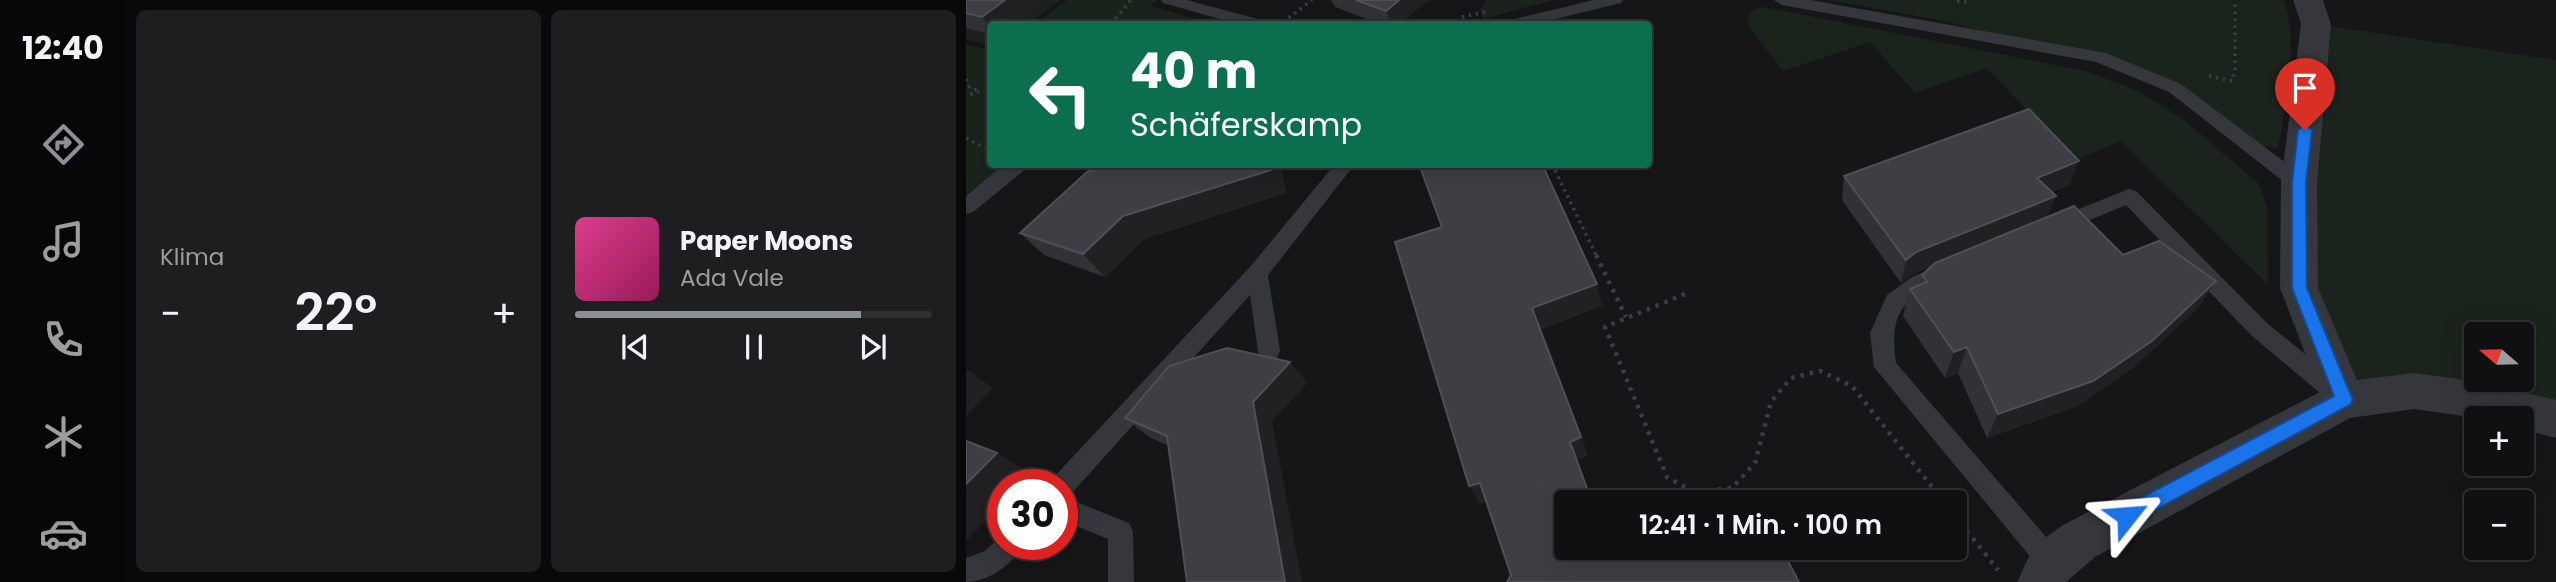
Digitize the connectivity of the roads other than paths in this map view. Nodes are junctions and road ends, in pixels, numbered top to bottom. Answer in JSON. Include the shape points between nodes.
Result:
{"nodes":[{"id":1,"x":1171,"y":0,"type":"edge"},
{"id":2,"x":1615,"y":0,"type":"edge"},
{"id":3,"x":1783,"y":0,"type":"edge"},
{"id":4,"x":2308,"y":0,"type":"edge"},
{"id":5,"x":1244,"y":21,"type":"edge"},
{"id":6,"x":1528,"y":21,"type":"edge"},
{"id":7,"x":1015,"y":168,"type":"edge"},
{"id":8,"x":1343,"y":168,"type":"edge"},
{"id":9,"x":2299,"y":183,"type":"junction"},
{"id":10,"x":966,"y":207,"type":"edge"},
{"id":11,"x":2043,"y":231,"type":"edge"},
{"id":12,"x":1968,"y":262,"type":"edge"},
{"id":13,"x":1257,"y":273,"type":"junction"},
{"id":14,"x":1269,"y":351,"type":"dead end"},
{"id":15,"x":2344,"y":400,"type":"junction"},
{"id":16,"x":2556,"y":419,"type":"edge"},
{"id":17,"x":1078,"y":469,"type":"edge"},
{"id":18,"x":1078,"y":515,"type":"edge"},
{"id":19,"x":994,"y":560,"type":"edge"},
{"id":20,"x":966,"y":571,"type":"edge"},
{"id":21,"x":2030,"y":572,"type":"edge"},
{"id":22,"x":1122,"y":582,"type":"edge"}],
"edges":[{"from":1,"to":5,"type":"lane"},
{"from":2,"to":6,"type":"lane"},
{"from":3,"to":9,"type":"lane","via":[[2100,57],[2175,88]]},
{"from":4,"to":9,"type":"street","via":[[2316,24]]},
{"from":7,"to":10,"type":"lane"},
{"from":8,"to":13,"type":"lane"},
{"from":9,"to":15,"type":"street","via":[[2300,288]]},
{"from":11,"to":15,"type":"lane","via":[[2129,196],[2260,330]]},
{"from":12,"to":21,"type":"lane","via":[[1919,283],[1895,302],[1881,333],[1885,367]]},
{"from":13,"to":14,"type":"lane"},
{"from":13,"to":17,"type":"lane"},
{"from":15,"to":16,"type":"street","via":[[2414,391],[2474,399]]},
{"from":15,"to":21,"type":"street","via":[[2079,541]]},
{"from":18,"to":22,"type":"lane","via":[[1120,532]]},
{"from":19,"to":20,"type":"lane"}]}
